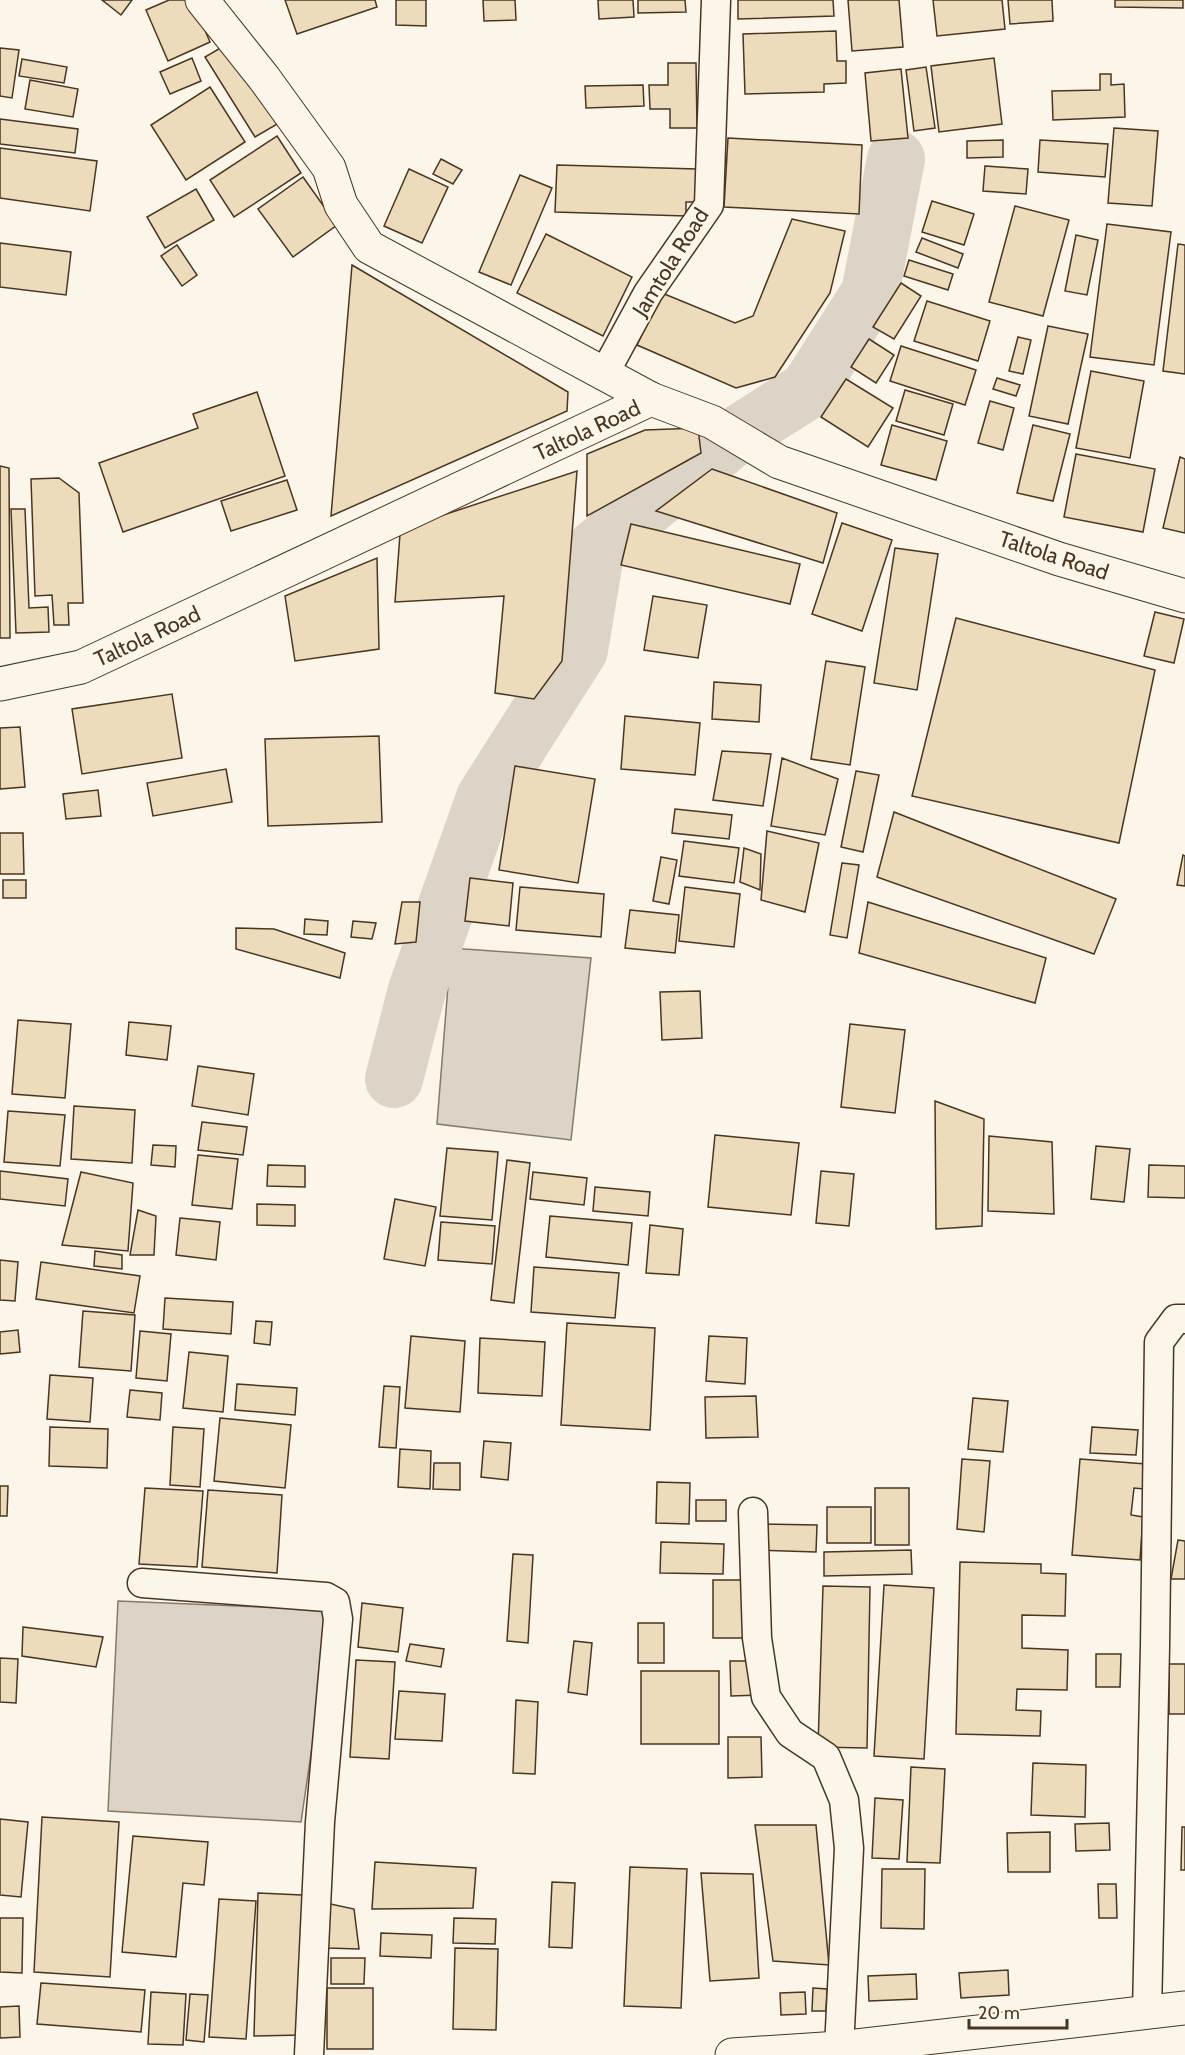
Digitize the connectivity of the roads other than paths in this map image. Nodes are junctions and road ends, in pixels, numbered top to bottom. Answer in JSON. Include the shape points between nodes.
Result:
{"nodes":[{"id":1,"x":202,"y":0,"type":"edge"},
{"id":2,"x":716,"y":0,"type":"edge"},
{"id":3,"x":604,"y":374,"type":"junction"},
{"id":4,"x":651,"y":399,"type":"junction"},
{"id":5,"x":1185,"y":596,"type":"edge"},
{"id":6,"x":0,"y":684,"type":"edge"},
{"id":7,"x":1185,"y":1320,"type":"edge"},
{"id":8,"x":753,"y":1512,"type":"dead end"},
{"id":9,"x":142,"y":1583,"type":"dead end"},
{"id":10,"x":1185,"y":2008,"type":"edge"},
{"id":11,"x":1147,"y":2013,"type":"junction"},
{"id":12,"x":839,"y":2048,"type":"junction"},
{"id":13,"x":309,"y":2055,"type":"edge"},
{"id":14,"x":732,"y":2055,"type":"edge"}],
"edges":[{"from":1,"to":3,"type":"main road","via":[[329,168],[341,205],[369,247]]},
{"from":2,"to":3,"type":"street","name":"Jamtola Road","via":[[709,205],[648,293]]},
{"from":3,"to":4,"type":"main road"},
{"from":4,"to":5,"type":"main road","name":"Taltola Road","via":[[712,422],[779,462],[1059,559]]},
{"from":4,"to":6,"type":"main road","name":"Taltola Road","via":[[81,667]]},
{"from":7,"to":11,"type":"street","via":[[1176,1319],[1159,1342]]},
{"from":8,"to":12,"type":"street","via":[[757,1638],[766,1697],[790,1733],[826,1757],[844,1800],[849,1848]]},
{"from":9,"to":13,"type":"street","via":[[326,1597],[335,1602],[338,1619],[320,1822]]},
{"from":10,"to":11,"type":"main road"},
{"from":11,"to":12,"type":"main road"},
{"from":12,"to":14,"type":"main road"}]}
